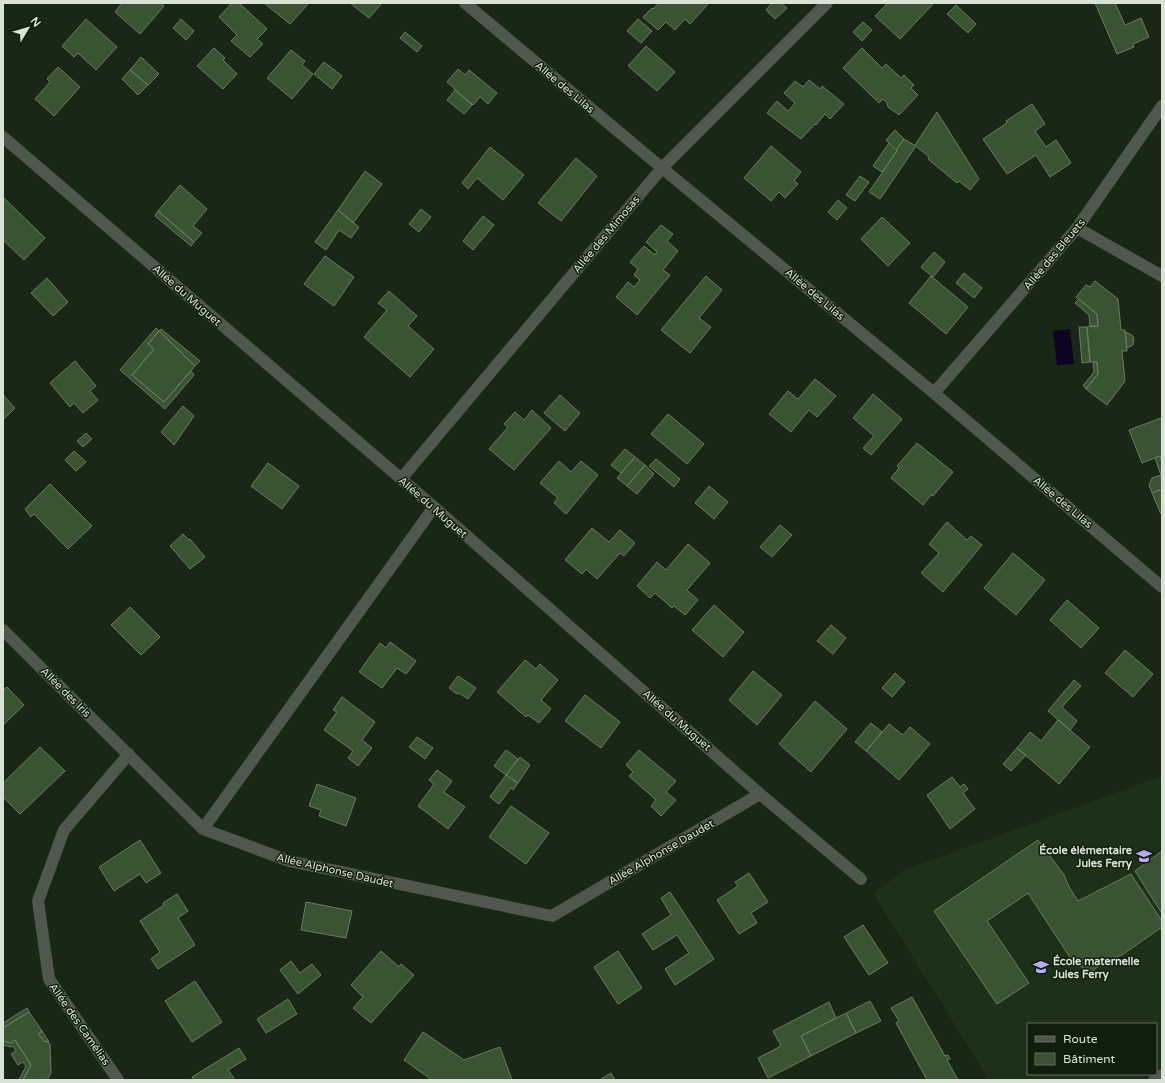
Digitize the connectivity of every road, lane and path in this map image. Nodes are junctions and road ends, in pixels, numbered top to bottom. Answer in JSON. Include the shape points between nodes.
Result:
{"nodes":[{"id":1,"x":465,"y":3,"type":"edge"},
{"id":2,"x":827,"y":3,"type":"edge"},
{"id":3,"x":1162,"y":106,"type":"edge"},
{"id":4,"x":3,"y":137,"type":"edge"},
{"id":5,"x":662,"y":168,"type":"junction"},
{"id":6,"x":1077,"y":228,"type":"junction"},
{"id":7,"x":1162,"y":276,"type":"edge"},
{"id":8,"x":934,"y":393,"type":"junction"},
{"id":9,"x":401,"y":479,"type":"junction"},
{"id":10,"x":434,"y":507,"type":"junction"},
{"id":11,"x":1162,"y":586,"type":"edge"},
{"id":12,"x":3,"y":630,"type":"edge"},
{"id":13,"x":129,"y":754,"type":"junction"},
{"id":14,"x":760,"y":794,"type":"junction"},
{"id":15,"x":203,"y":829,"type":"junction"},
{"id":16,"x":861,"y":879,"type":"dead end"},
{"id":17,"x":1162,"y":1075,"type":"edge"},
{"id":18,"x":118,"y":1080,"type":"edge"},
{"id":19,"x":1154,"y":1080,"type":"edge"}],
"edges":[{"from":1,"to":5,"type":"street","name":"Allée des Lilas"},
{"from":2,"to":5,"type":"street","name":"Allée des Mimosas"},
{"from":3,"to":6,"type":"street","name":"Allée des Bleuets"},
{"from":4,"to":9,"type":"street","name":"Allée du Muguet"},
{"from":5,"to":8,"type":"street","name":"Allée des Lilas"},
{"from":5,"to":9,"type":"street","name":"Allée des Mimosas"},
{"from":6,"to":7,"type":"street"},
{"from":6,"to":8,"type":"street","name":"Allée des Bleuets"},
{"from":8,"to":11,"type":"street","name":"Allée des Lilas"},
{"from":9,"to":10,"type":"street","name":"Allée du Muguet"},
{"from":10,"to":14,"type":"street","name":"Allée du Muguet"},
{"from":10,"to":15,"type":"street"},
{"from":12,"to":13,"type":"street","name":"Allée des Iris"},
{"from":13,"to":15,"type":"street","name":"Allée des Iris"},
{"from":13,"to":18,"type":"street","name":"Allée des Camélias","via":[[64,830],[38,901],[49,979]]},
{"from":14,"to":15,"type":"street","name":"Allée Alphonse Daudet","via":[[552,916],[289,861]]},
{"from":14,"to":16,"type":"street","name":"Allée du Muguet"},
{"from":17,"to":19,"type":"street"}]}
